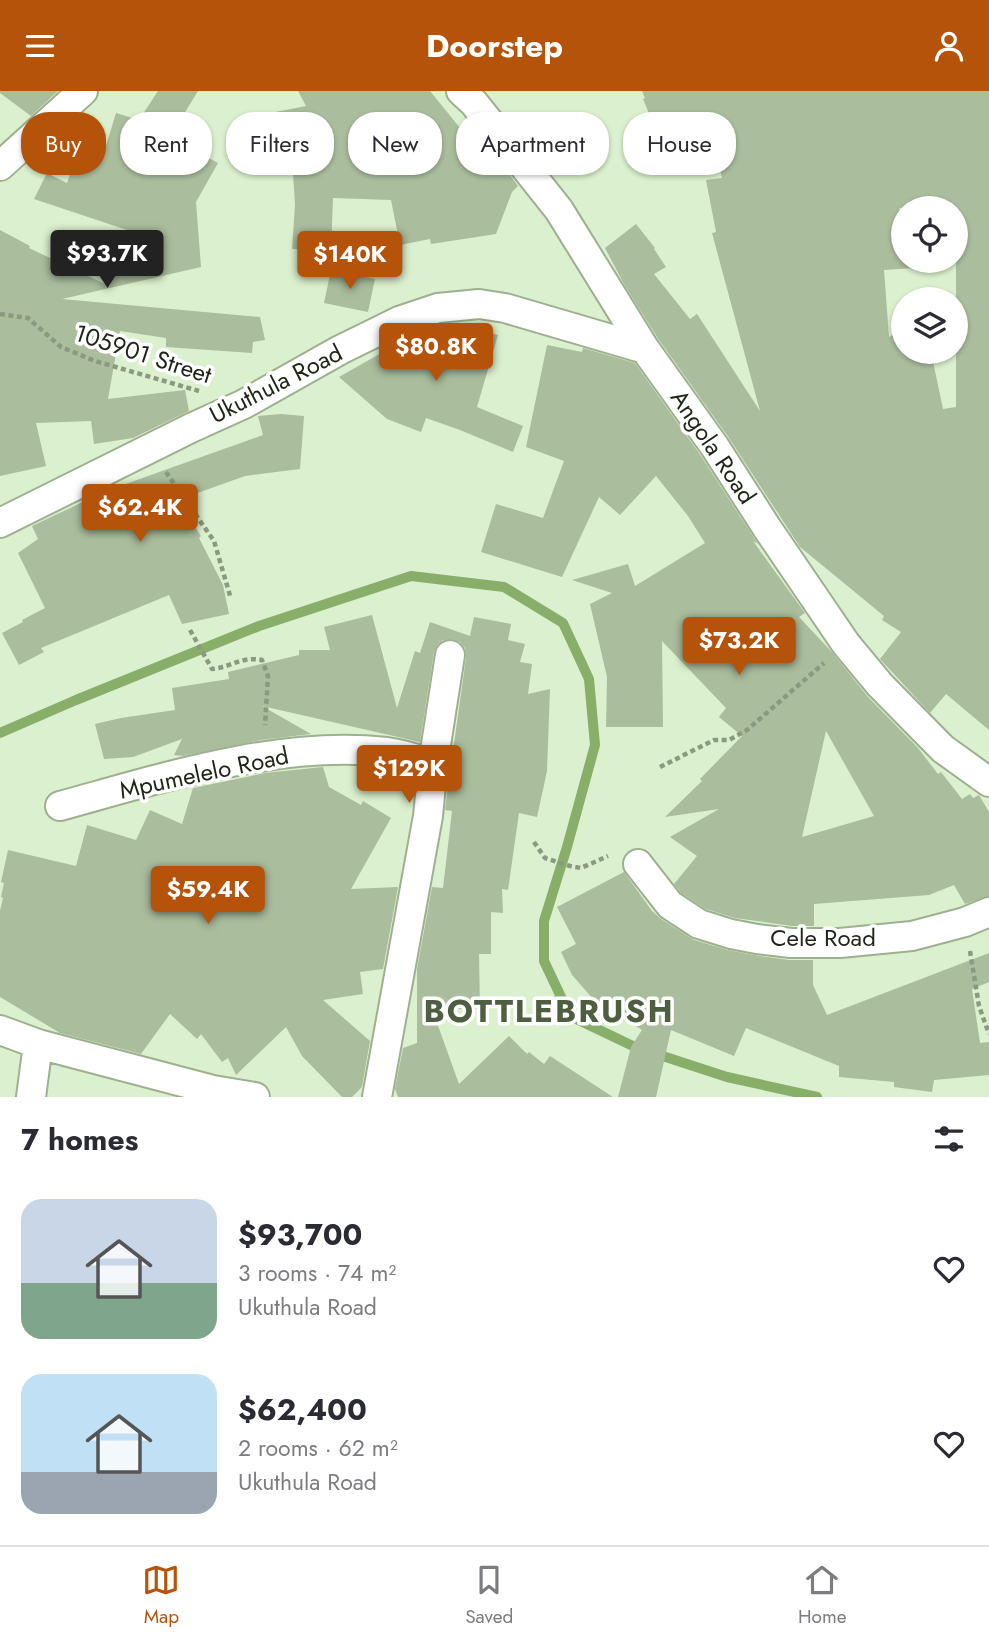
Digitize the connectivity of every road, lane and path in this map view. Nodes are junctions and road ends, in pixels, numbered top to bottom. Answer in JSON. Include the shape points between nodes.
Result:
{"nodes":[{"id":1,"x":83,"y":91,"type":"edge"},
{"id":2,"x":460,"y":91,"type":"edge"},
{"id":3,"x":0,"y":166,"type":"edge"},
{"id":4,"x":0,"y":314,"type":"edge"},
{"id":5,"x":645,"y":349,"type":"junction"},
{"id":6,"x":244,"y":404,"type":"junction"},
{"id":7,"x":150,"y":449,"type":"junction"},
{"id":8,"x":0,"y":523,"type":"edge"},
{"id":9,"x":231,"y":599,"type":"dead end"},
{"id":10,"x":190,"y":630,"type":"dead end"},
{"id":11,"x":846,"y":644,"type":"junction"},
{"id":12,"x":450,"y":655,"type":"dead end"},
{"id":13,"x":265,"y":757,"type":"junction"},
{"id":14,"x":433,"y":764,"type":"junction"},
{"id":15,"x":660,"y":767,"type":"dead end"},
{"id":16,"x":989,"y":782,"type":"edge"},
{"id":17,"x":60,"y":806,"type":"dead end"},
{"id":18,"x":534,"y":842,"type":"dead end"},
{"id":19,"x":638,"y":864,"type":"joint"},
{"id":20,"x":977,"y":917,"type":"edge"},
{"id":21,"x":0,"y":1030,"type":"edge"},
{"id":22,"x":989,"y":1034,"type":"edge"},
{"id":23,"x":38,"y":1044,"type":"junction"},
{"id":24,"x":31,"y":1097,"type":"edge"},
{"id":25,"x":255,"y":1097,"type":"edge"},
{"id":26,"x":377,"y":1097,"type":"edge"}],
"edges":[{"from":1,"to":3,"type":"street"},
{"from":2,"to":5,"type":"street","name":"Angola Road","via":[[559,210]]},
{"from":4,"to":6,"type":"path","name":"105901 Street","via":[[28,318],[61,347],[95,361]]},
{"from":5,"to":6,"type":"street","name":"Ukuthula Road","via":[[505,308],[479,304],[438,308],[400,321]]},
{"from":5,"to":11,"type":"street","name":"Angola Road"},
{"from":6,"to":7,"type":"street","name":"Ukuthula Road"},
{"from":7,"to":8,"type":"street","name":"Ukuthula Road"},
{"from":7,"to":9,"type":"path","via":[[214,541]]},
{"from":10,"to":13,"type":"path","via":[[212,669],[250,657],[262,660],[268,676]]},
{"from":11,"to":15,"type":"path","via":[[747,730],[729,740],[714,740]]},
{"from":11,"to":16,"type":"street","name":"Angola Road","via":[[943,748]]},
{"from":12,"to":14,"type":"street"},
{"from":13,"to":14,"type":"street","name":"Mpumelelo Road","via":[[330,750],[387,752]]},
{"from":13,"to":17,"type":"street","name":"Mpumelelo Road","via":[[185,772]]},
{"from":14,"to":26,"type":"street","via":[[428,816]]},
{"from":18,"to":19,"type":"path","via":[[545,858],[570,866],[621,854]]},
{"from":19,"to":20,"type":"street","name":"Cele Road","via":[[670,905],[699,924],[757,939],[840,943],[912,936]]},
{"from":20,"to":22,"type":"path","via":[[979,1006]]},
{"from":21,"to":23,"type":"street"},
{"from":23,"to":24,"type":"street"},
{"from":23,"to":25,"type":"street"}]}
